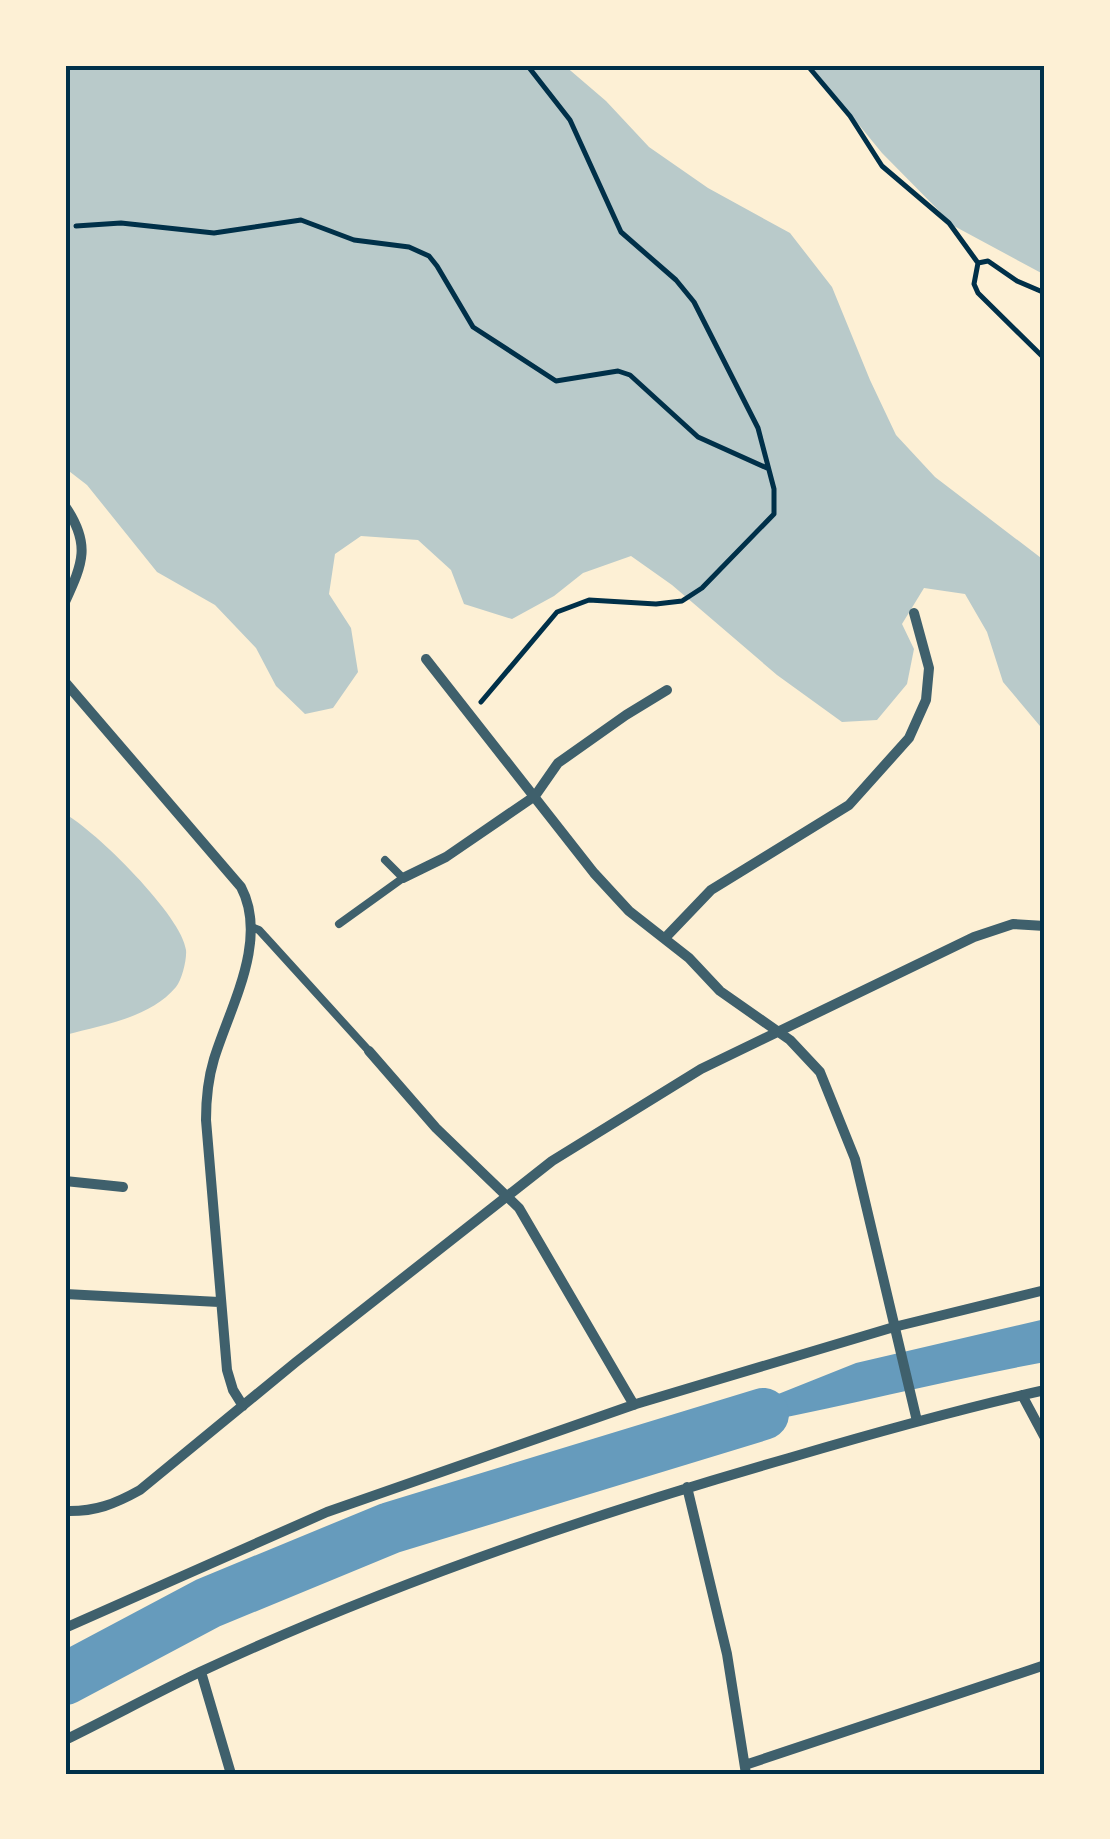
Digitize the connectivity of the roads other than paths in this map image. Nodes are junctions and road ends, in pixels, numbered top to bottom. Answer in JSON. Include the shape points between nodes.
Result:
{"nodes":[{"id":1,"x":65,"y":506,"type":"edge"},
{"id":2,"x":65,"y":602,"type":"edge"},
{"id":3,"x":914,"y":613,"type":"dead end"},
{"id":4,"x":426,"y":658,"type":"dead end"},
{"id":5,"x":65,"y":682,"type":"edge"},
{"id":6,"x":666,"y":690,"type":"dead end"},
{"id":7,"x":535,"y":796,"type":"junction"},
{"id":8,"x":385,"y":860,"type":"dead end"},
{"id":9,"x":403,"y":878,"type":"junction"},
{"id":10,"x":339,"y":924,"type":"dead end"},
{"id":11,"x":1045,"y":926,"type":"edge"},
{"id":12,"x":251,"y":927,"type":"junction"},
{"id":13,"x":664,"y":938,"type":"junction"},
{"id":14,"x":776,"y":1032,"type":"junction"},
{"id":15,"x":369,"y":1051,"type":"joint"},
{"id":16,"x":65,"y":1181,"type":"edge"},
{"id":17,"x":122,"y":1187,"type":"dead end"},
{"id":18,"x":507,"y":1196,"type":"junction"},
{"id":19,"x":1045,"y":1290,"type":"edge"},
{"id":20,"x":65,"y":1294,"type":"edge"},
{"id":21,"x":219,"y":1302,"type":"junction"},
{"id":22,"x":896,"y":1333,"type":"junction"},
{"id":23,"x":1045,"y":1390,"type":"edge"},
{"id":24,"x":1022,"y":1395,"type":"junction"},
{"id":25,"x":634,"y":1405,"type":"junction"},
{"id":26,"x":244,"y":1406,"type":"junction"},
{"id":27,"x":916,"y":1417,"type":"junction"},
{"id":28,"x":1045,"y":1438,"type":"edge"},
{"id":29,"x":687,"y":1487,"type":"junction"},
{"id":30,"x":65,"y":1510,"type":"edge"},
{"id":31,"x":65,"y":1628,"type":"edge"},
{"id":32,"x":1045,"y":1665,"type":"edge"},
{"id":33,"x":201,"y":1672,"type":"junction"},
{"id":34,"x":65,"y":1740,"type":"edge"},
{"id":35,"x":745,"y":1770,"type":"edge"},
{"id":36,"x":232,"y":1774,"type":"edge"}],
"edges":[{"from":1,"to":2,"type":"street","via":[[83,550]]},
{"from":3,"to":13,"type":"street","via":[[929,668],[926,700],[909,738],[848,805],[712,890]]},
{"from":4,"to":7,"type":"street"},
{"from":5,"to":12,"type":"street","via":[[240,887]]},
{"from":6,"to":7,"type":"street","via":[[558,763]]},
{"from":7,"to":9,"type":"street"},
{"from":7,"to":13,"type":"street","via":[[594,873]]},
{"from":8,"to":9,"type":"lane"},
{"from":9,"to":10,"type":"lane"},
{"from":11,"to":14,"type":"street","via":[[1014,924],[984,933]]},
{"from":12,"to":15,"type":"lane"},
{"from":12,"to":21,"type":"street","via":[[206,1094]]},
{"from":13,"to":14,"type":"street","via":[[720,992]]},
{"from":14,"to":18,"type":"street","via":[[701,1069]]},
{"from":14,"to":22,"type":"street","via":[[820,1072],[855,1158]]},
{"from":15,"to":18,"type":"street"},
{"from":16,"to":17,"type":"street"},
{"from":18,"to":25,"type":"street","via":[[536,1232]]},
{"from":18,"to":26,"type":"street"},
{"from":19,"to":22,"type":"street"},
{"from":20,"to":21,"type":"street"},
{"from":21,"to":26,"type":"street","via":[[227,1370]]},
{"from":22,"to":25,"type":"street"},
{"from":22,"to":27,"type":"street"},
{"from":23,"to":24,"type":"street"},
{"from":24,"to":27,"type":"street"},
{"from":24,"to":28,"type":"street"},
{"from":25,"to":31,"type":"street","via":[[326,1512]]},
{"from":26,"to":30,"type":"street","via":[[140,1490],[92,1511]]},
{"from":27,"to":29,"type":"street"},
{"from":29,"to":33,"type":"street","via":[[412,1583]]},
{"from":29,"to":35,"type":"street","via":[[724,1640]]},
{"from":32,"to":35,"type":"street"},
{"from":33,"to":34,"type":"street"},
{"from":33,"to":36,"type":"street"}]}
